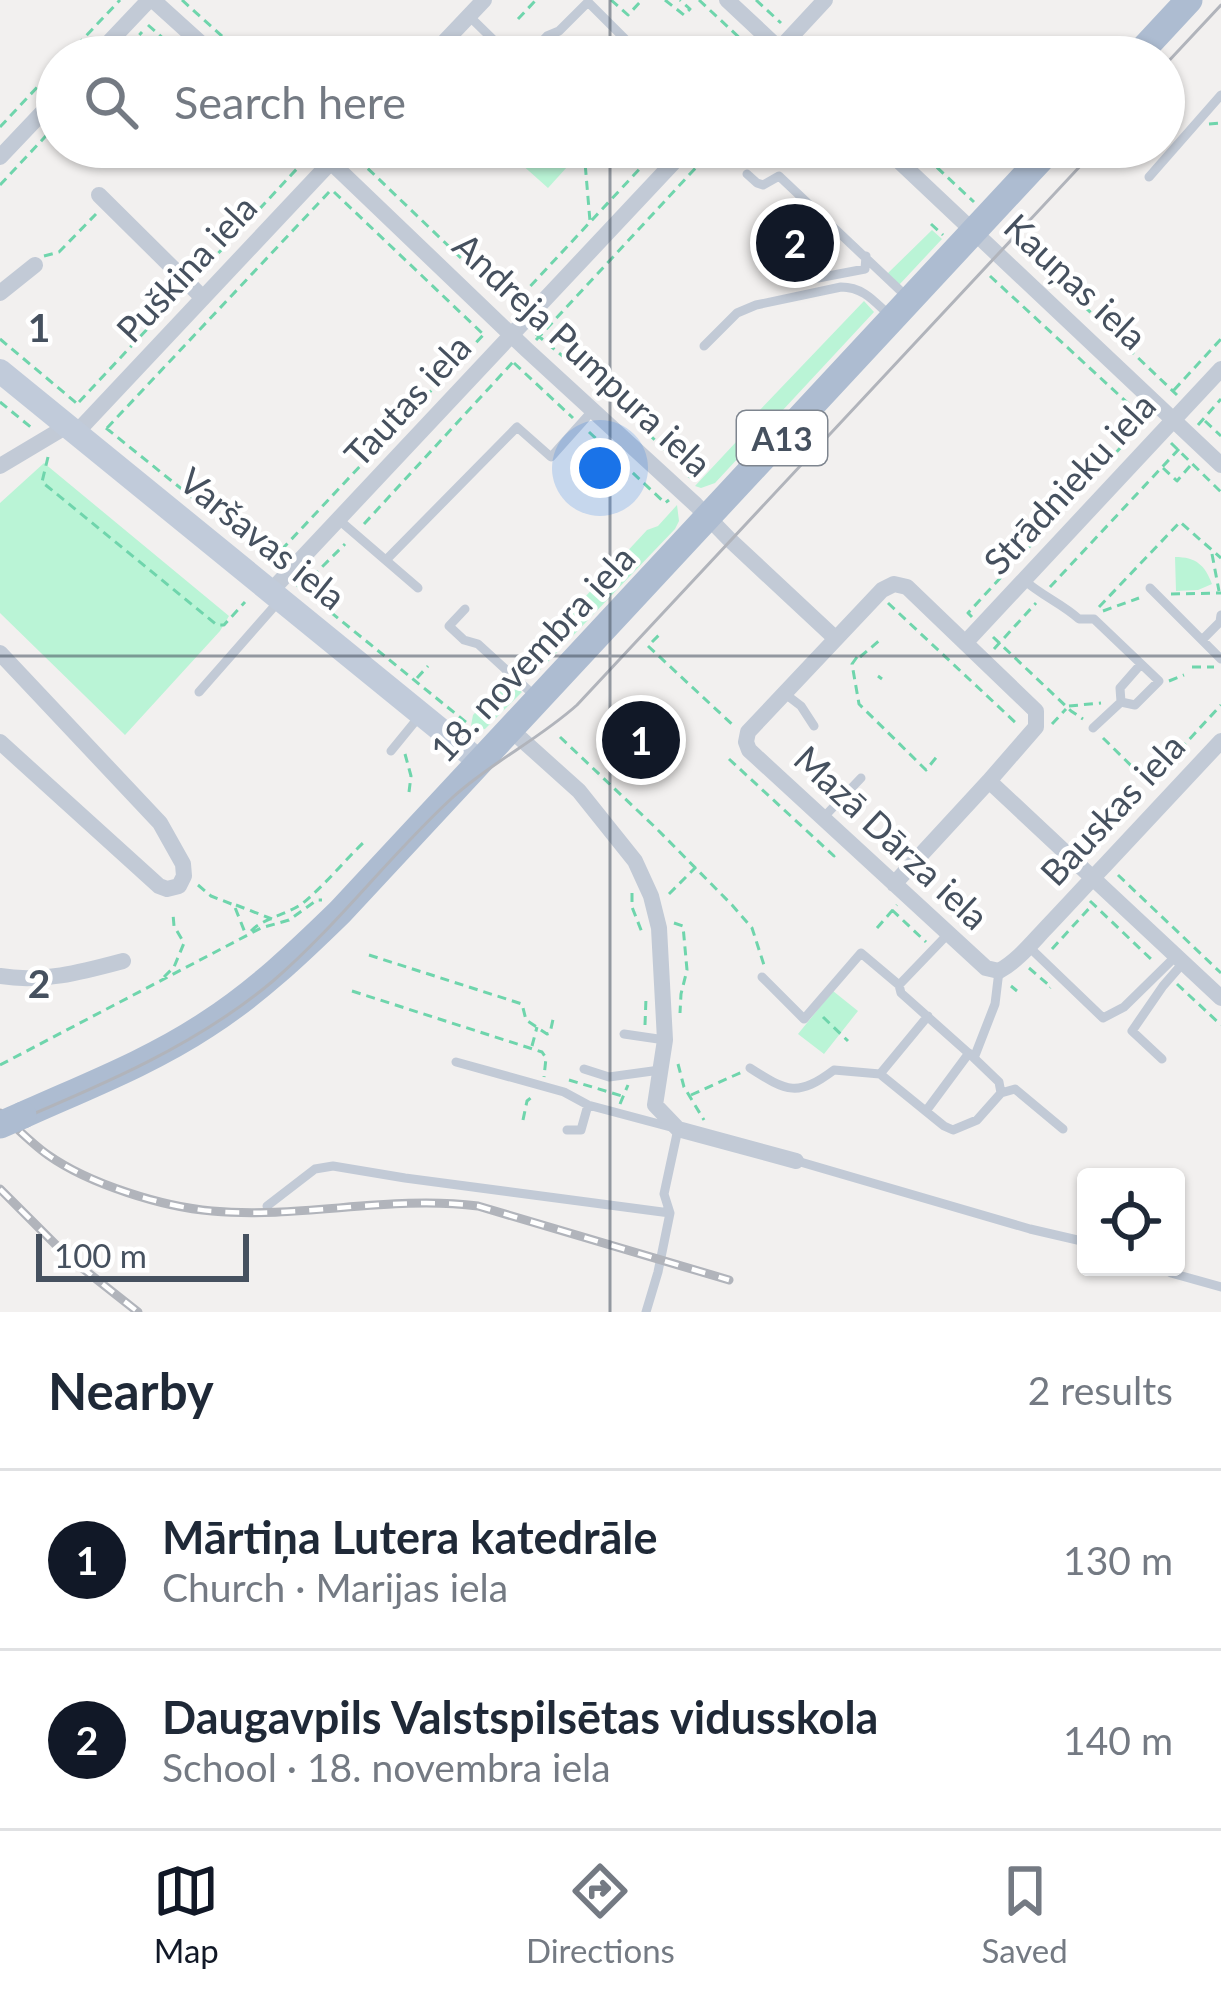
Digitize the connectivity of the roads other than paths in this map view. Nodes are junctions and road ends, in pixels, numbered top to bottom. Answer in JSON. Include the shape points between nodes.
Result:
{"nodes":[{"id":1,"x":151,"y":0,"type":"edge"},
{"id":2,"x":484,"y":0,"type":"edge"},
{"id":3,"x":727,"y":0,"type":"edge"},
{"id":4,"x":825,"y":0,"type":"edge"},
{"id":5,"x":1189,"y":0,"type":"edge"},
{"id":6,"x":469,"y":16,"type":"junction"},
{"id":7,"x":116,"y":36,"type":"edge"},
{"id":8,"x":192,"y":36,"type":"edge"},
{"id":9,"x":450,"y":36,"type":"edge"},
{"id":10,"x":488,"y":36,"type":"edge"},
{"id":11,"x":547,"y":36,"type":"edge"},
{"id":12,"x":622,"y":36,"type":"edge"},
{"id":13,"x":762,"y":36,"type":"edge"},
{"id":14,"x":795,"y":36,"type":"edge"},
{"id":15,"x":1156,"y":36,"type":"edge"},
{"id":16,"x":1221,"y":95,"type":"edge"},
{"id":17,"x":36,"y":119,"type":"edge"},
{"id":18,"x":1185,"y":136,"type":"edge"},
{"id":19,"x":0,"y":157,"type":"edge"},
{"id":20,"x":324,"y":168,"type":"edge"},
{"id":21,"x":338,"y":168,"type":"edge"},
{"id":22,"x":668,"y":168,"type":"edge"},
{"id":23,"x":911,"y":168,"type":"edge"},
{"id":24,"x":1029,"y":168,"type":"edge"},
{"id":25,"x":1157,"y":168,"type":"edge"},
{"id":26,"x":747,"y":174,"type":"dead end"},
{"id":27,"x":1149,"y":177,"type":"dead end"},
{"id":28,"x":101,"y":203,"type":"road end"},
{"id":29,"x":975,"y":217,"type":"junction"},
{"id":30,"x":790,"y":252,"type":"dead end"},
{"id":31,"x":866,"y":256,"type":"junction"},
{"id":32,"x":35,"y":266,"type":"road end"},
{"id":33,"x":0,"y":293,"type":"edge"},
{"id":34,"x":203,"y":298,"type":"junction"},
{"id":35,"x":902,"y":309,"type":"junction"},
{"id":36,"x":512,"y":335,"type":"junction"},
{"id":37,"x":704,"y":346,"type":"dead end"},
{"id":38,"x":1221,"y":369,"type":"edge"},
{"id":39,"x":0,"y":371,"type":"edge"},
{"id":40,"x":593,"y":410,"type":"junction"},
{"id":41,"x":1174,"y":420,"type":"junction"},
{"id":42,"x":68,"y":427,"type":"junction"},
{"id":43,"x":1221,"y":465,"type":"edge"},
{"id":44,"x":0,"y":466,"type":"edge"},
{"id":45,"x":708,"y":517,"type":"junction"},
{"id":46,"x":339,"y":520,"type":"junction"},
{"id":47,"x":386,"y":560,"type":"junction"},
{"id":48,"x":1024,"y":580,"type":"junction"},
{"id":49,"x":418,"y":588,"type":"dead end"},
{"id":50,"x":1154,"y":591,"type":"road end"},
{"id":51,"x":284,"y":593,"type":"junction"},
{"id":52,"x":465,"y":609,"type":"dead end"},
{"id":53,"x":1221,"y":615,"type":"edge"},
{"id":54,"x":835,"y":638,"type":"junction"},
{"id":55,"x":966,"y":642,"type":"junction"},
{"id":56,"x":1206,"y":644,"type":"junction"},
{"id":57,"x":0,"y":653,"type":"edge"},
{"id":58,"x":1221,"y":663,"type":"edge"},
{"id":59,"x":1141,"y":664,"type":"junction"},
{"id":60,"x":540,"y":685,"type":"junction"},
{"id":61,"x":200,"y":692,"type":"dead end"},
{"id":62,"x":784,"y":693,"type":"junction"},
{"id":63,"x":1121,"y":702,"type":"junction"},
{"id":64,"x":421,"y":714,"type":"junction"},
{"id":65,"x":814,"y":726,"type":"dead end"},
{"id":66,"x":1093,"y":728,"type":"road end"},
{"id":67,"x":510,"y":729,"type":"junction"},
{"id":68,"x":1221,"y":741,"type":"edge"},
{"id":69,"x":0,"y":742,"type":"edge"},
{"id":70,"x":391,"y":752,"type":"dead end"},
{"id":71,"x":480,"y":762,"type":"junction"},
{"id":72,"x":860,"y":778,"type":"dead end"},
{"id":73,"x":989,"y":781,"type":"junction"},
{"id":74,"x":824,"y":818,"type":"junction"},
{"id":75,"x":900,"y":889,"type":"junction"},
{"id":76,"x":1089,"y":891,"type":"junction"},
{"id":77,"x":948,"y":934,"type":"junction"},
{"id":78,"x":1035,"y":952,"type":"junction"},
{"id":79,"x":1179,"y":959,"type":"junction"},
{"id":80,"x":123,"y":961,"type":"dead end"},
{"id":81,"x":1166,"y":974,"type":"junction"},
{"id":82,"x":0,"y":976,"type":"edge"},
{"id":83,"x":762,"y":977,"type":"road end"},
{"id":84,"x":1005,"y":978,"type":"junction"},
{"id":85,"x":899,"y":985,"type":"junction"},
{"id":86,"x":1221,"y":998,"type":"edge"},
{"id":87,"x":928,"y":1016,"type":"junction"},
{"id":88,"x":624,"y":1034,"type":"dead end"},
{"id":89,"x":664,"y":1040,"type":"junction"},
{"id":90,"x":972,"y":1055,"type":"junction"},
{"id":91,"x":1162,"y":1059,"type":"dead end"},
{"id":92,"x":456,"y":1062,"type":"dead end"},
{"id":93,"x":751,"y":1068,"type":"dead end"},
{"id":94,"x":584,"y":1069,"type":"dead end"},
{"id":95,"x":660,"y":1070,"type":"junction"},
{"id":96,"x":880,"y":1074,"type":"junction"},
{"id":97,"x":1001,"y":1093,"type":"junction"},
{"id":98,"x":588,"y":1105,"type":"junction"},
{"id":99,"x":926,"y":1112,"type":"junction"},
{"id":100,"x":12,"y":1120,"type":"edge"},
{"id":101,"x":678,"y":1129,"type":"junction"},
{"id":102,"x":1063,"y":1129,"type":"dead end"},
{"id":103,"x":566,"y":1130,"type":"dead end"},
{"id":104,"x":796,"y":1161,"type":"joint"},
{"id":105,"x":267,"y":1206,"type":"dead end"},
{"id":106,"x":670,"y":1214,"type":"junction"},
{"id":107,"x":1077,"y":1240,"type":"edge"},
{"id":108,"x":1182,"y":1276,"type":"edge"},
{"id":109,"x":1221,"y":1287,"type":"edge"},
{"id":110,"x":646,"y":1312,"type":"edge"}],
"edges":[{"from":1,"to":7,"type":"street"},
{"from":1,"to":8,"type":"street"},
{"from":2,"to":6,"type":"street"},
{"from":3,"to":13,"type":"street"},
{"from":4,"to":14,"type":"street"},
{"from":5,"to":15,"type":"main road"},
{"from":6,"to":9,"type":"street"},
{"from":6,"to":10,"type":"lane"},
{"from":11,"to":12,"type":"lane","via":[[588,2]]},
{"from":16,"to":18,"type":"lane"},
{"from":17,"to":19,"type":"street"},
{"from":20,"to":34,"type":"street","name":"Puškina iela"},
{"from":21,"to":36,"type":"street","name":"Andreja Pumpura iela"},
{"from":22,"to":36,"type":"street","name":"Tautas iela"},
{"from":23,"to":29,"type":"street","name":"Kauņas iela"},
{"from":24,"to":29,"type":"main road","name":"18. novembra iela","number":"A13"},
{"from":25,"to":27,"type":"lane"},
{"from":26,"to":31,"type":"lane","via":[[764,185],[778,176]]},
{"from":28,"to":34,"type":"street"},
{"from":29,"to":35,"type":"main road","name":"18. novembra iela","number":"A13"},
{"from":29,"to":41,"type":"street","name":"Kauņas iela"},
{"from":30,"to":31,"type":"lane","via":[[818,278],[865,269]]},
{"from":31,"to":35,"type":"lane"},
{"from":32,"to":33,"type":"street"},
{"from":34,"to":42,"type":"street","name":"Puškina iela"},
{"from":35,"to":37,"type":"lane","via":[[841,287],[737,313]]},
{"from":35,"to":45,"type":"main road","name":"18. novembra iela","number":"A13"},
{"from":36,"to":40,"type":"street","name":"Andreja Pumpura iela"},
{"from":36,"to":46,"type":"street","name":"Tautas iela"},
{"from":38,"to":41,"type":"street","name":"Strādnieku iela"},
{"from":39,"to":42,"type":"street","name":"Varšavas iela"},
{"from":40,"to":45,"type":"street","name":"Andreja Pumpura iela"},
{"from":40,"to":47,"type":"lane","via":[[551,457],[517,427]]},
{"from":41,"to":43,"type":"street","name":"Kauņas iela"},
{"from":41,"to":48,"type":"street","name":"Strādnieku iela"},
{"from":42,"to":44,"type":"street","name":"Puškina iela"},
{"from":42,"to":51,"type":"street","name":"Varšavas iela"},
{"from":45,"to":54,"type":"street","name":"Andreja Pumpura iela"},
{"from":45,"to":60,"type":"main road","name":"18. novembra iela","number":"A13"},
{"from":46,"to":47,"type":"lane"},
{"from":46,"to":51,"type":"street","name":"Tautas iela"},
{"from":47,"to":49,"type":"lane"},
{"from":48,"to":55,"type":"street","name":"Strādnieku iela"},
{"from":48,"to":59,"type":"lane","via":[[1079,619],[1094,619]]},
{"from":50,"to":56,"type":"lane"},
{"from":51,"to":61,"type":"lane"},
{"from":51,"to":64,"type":"street","name":"Varšavas iela"},
{"from":52,"to":60,"type":"lane","via":[[449,626]]},
{"from":53,"to":56,"type":"lane"},
{"from":54,"to":55,"type":"street","via":[[894,584]]},
{"from":54,"to":62,"type":"street"},
{"from":55,"to":73,"type":"street","via":[[1036,711],[1032,731]]},
{"from":56,"to":58,"type":"lane"},
{"from":57,"to":69,"type":"street","via":[[160,823],[183,864],[179,886],[158,886]]},
{"from":59,"to":63,"type":"lane","via":[[1120,688]]},
{"from":59,"to":63,"type":"lane","via":[[1160,681],[1135,705]]},
{"from":60,"to":67,"type":"main road","name":"18. novembra iela","number":"A13"},
{"from":62,"to":65,"type":"lane"},
{"from":62,"to":74,"type":"street","name":"Mazā Dārza iela","via":[[746,740],[749,750]]},
{"from":63,"to":66,"type":"lane"},
{"from":64,"to":70,"type":"lane"},
{"from":64,"to":71,"type":"street","name":"Varšavas iela"},
{"from":67,"to":71,"type":"main road","name":"18. novembra iela","number":"A13"},
{"from":67,"to":89,"type":"street","via":[[579,791],[640,873],[659,928]]},
{"from":68,"to":76,"type":"street","name":"Bauskas iela"},
{"from":71,"to":100,"type":"main road","name":"18. novembra iela","number":"A13","via":[[340,912],[248,996],[146,1059]]},
{"from":72,"to":74,"type":"lane"},
{"from":73,"to":75,"type":"street"},
{"from":73,"to":76,"type":"street"},
{"from":74,"to":75,"type":"street","name":"Mazā Dārza iela"},
{"from":75,"to":77,"type":"street","name":"Mazā Dārza iela"},
{"from":76,"to":78,"type":"street","name":"Bauskas iela"},
{"from":76,"to":79,"type":"street"},
{"from":77,"to":84,"type":"street","name":"Mazā Dārza iela"},
{"from":77,"to":85,"type":"lane"},
{"from":78,"to":81,"type":"lane","via":[[1103,1018]]},
{"from":78,"to":84,"type":"street","name":"Bauskas iela","via":[[1010,964]]},
{"from":79,"to":81,"type":"lane"},
{"from":79,"to":86,"type":"street"},
{"from":80,"to":82,"type":"street","via":[[72,975]]},
{"from":81,"to":91,"type":"lane","via":[[1132,1031]]},
{"from":83,"to":85,"type":"lane","via":[[804,1019],[861,953]]},
{"from":84,"to":90,"type":"lane"},
{"from":85,"to":87,"type":"lane"},
{"from":87,"to":90,"type":"lane"},
{"from":87,"to":96,"type":"lane"},
{"from":88,"to":89,"type":"lane"},
{"from":89,"to":95,"type":"street"},
{"from":90,"to":97,"type":"lane"},
{"from":90,"to":99,"type":"lane"},
{"from":92,"to":98,"type":"lane","via":[[542,1082]]},
{"from":93,"to":96,"type":"lane","via":[[779,1087],[811,1087],[835,1070]]},
{"from":94,"to":95,"type":"lane","via":[[609,1076]]},
{"from":95,"to":101,"type":"street","via":[[655,1105]]},
{"from":96,"to":99,"type":"lane"},
{"from":97,"to":99,"type":"lane","via":[[977,1120],[953,1130]]},
{"from":97,"to":102,"type":"lane","via":[[1015,1089]]},
{"from":98,"to":101,"type":"lane"},
{"from":98,"to":103,"type":"lane","via":[[581,1130]]},
{"from":101,"to":104,"type":"street"},
{"from":101,"to":106,"type":"lane","via":[[664,1194]]},
{"from":104,"to":107,"type":"lane"},
{"from":105,"to":106,"type":"lane","via":[[315,1169],[333,1166]]},
{"from":106,"to":110,"type":"lane"},
{"from":108,"to":109,"type":"lane"}]}
